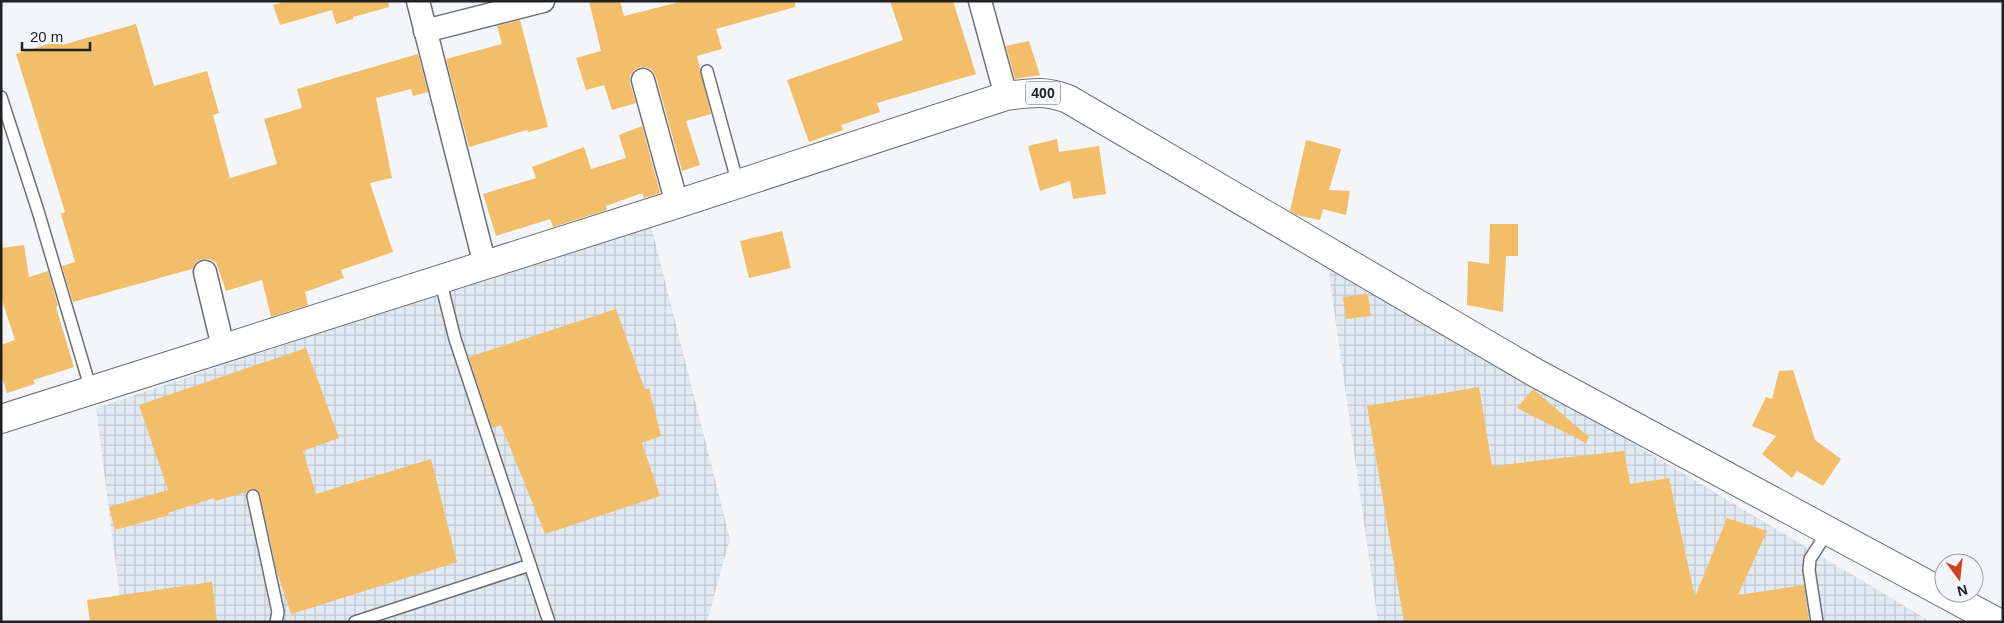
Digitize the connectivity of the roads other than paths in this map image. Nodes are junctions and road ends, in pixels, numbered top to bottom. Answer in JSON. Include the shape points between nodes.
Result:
{"nodes":[{"id":1,"x":418,"y":1,"type":"edge"},
{"id":2,"x":543,"y":1,"type":"edge"},
{"id":3,"x":980,"y":1,"type":"edge"},
{"id":4,"x":425,"y":30,"type":"junction"},
{"id":5,"x":707,"y":71,"type":"dead end"},
{"id":6,"x":643,"y":80,"type":"dead end"},
{"id":7,"x":1006,"y":96,"type":"junction"},
{"id":8,"x":1,"y":97,"type":"edge"},
{"id":9,"x":738,"y":184,"type":"junction"},
{"id":10,"x":678,"y":204,"type":"junction"},
{"id":11,"x":485,"y":265,"type":"junction"},
{"id":12,"x":205,"y":272,"type":"dead end"},
{"id":13,"x":440,"y":279,"type":"junction"},
{"id":14,"x":223,"y":347,"type":"junction"},
{"id":15,"x":91,"y":390,"type":"junction"},
{"id":16,"x":1,"y":419,"type":"edge"},
{"id":17,"x":253,"y":496,"type":"dead end"},
{"id":18,"x":1828,"y":531,"type":"junction"},
{"id":19,"x":530,"y":565,"type":"junction"},
{"id":20,"x":276,"y":622,"type":"edge"},
{"id":21,"x":355,"y":622,"type":"edge"},
{"id":22,"x":549,"y":622,"type":"edge"},
{"id":23,"x":1817,"y":622,"type":"edge"},
{"id":24,"x":1997,"y":622,"type":"edge"}],
"edges":[{"from":1,"to":4,"type":"street"},
{"from":2,"to":4,"type":"street"},
{"from":3,"to":7,"type":"street"},
{"from":4,"to":11,"type":"street"},
{"from":5,"to":9,"type":"lane"},
{"from":6,"to":10,"type":"street"},
{"from":7,"to":9,"type":"main road","number":"400"},
{"from":7,"to":18,"type":"main road","number":"400","via":[[1050,93],[1068,99],[1534,372]]},
{"from":8,"to":15,"type":"lane"},
{"from":9,"to":10,"type":"main road","number":"400"},
{"from":10,"to":11,"type":"main road","number":"400"},
{"from":11,"to":13,"type":"main road","number":"400"},
{"from":12,"to":14,"type":"street"},
{"from":13,"to":14,"type":"main road","number":"400"},
{"from":13,"to":19,"type":"lane","via":[[455,339]]},
{"from":14,"to":15,"type":"main road","number":"400"},
{"from":15,"to":16,"type":"main road","number":"400"},
{"from":17,"to":20,"type":"lane","via":[[278,612]]},
{"from":18,"to":23,"type":"lane","via":[[1810,559]]},
{"from":18,"to":24,"type":"main road","number":"400"},
{"from":19,"to":21,"type":"lane"},
{"from":19,"to":22,"type":"lane"}]}
